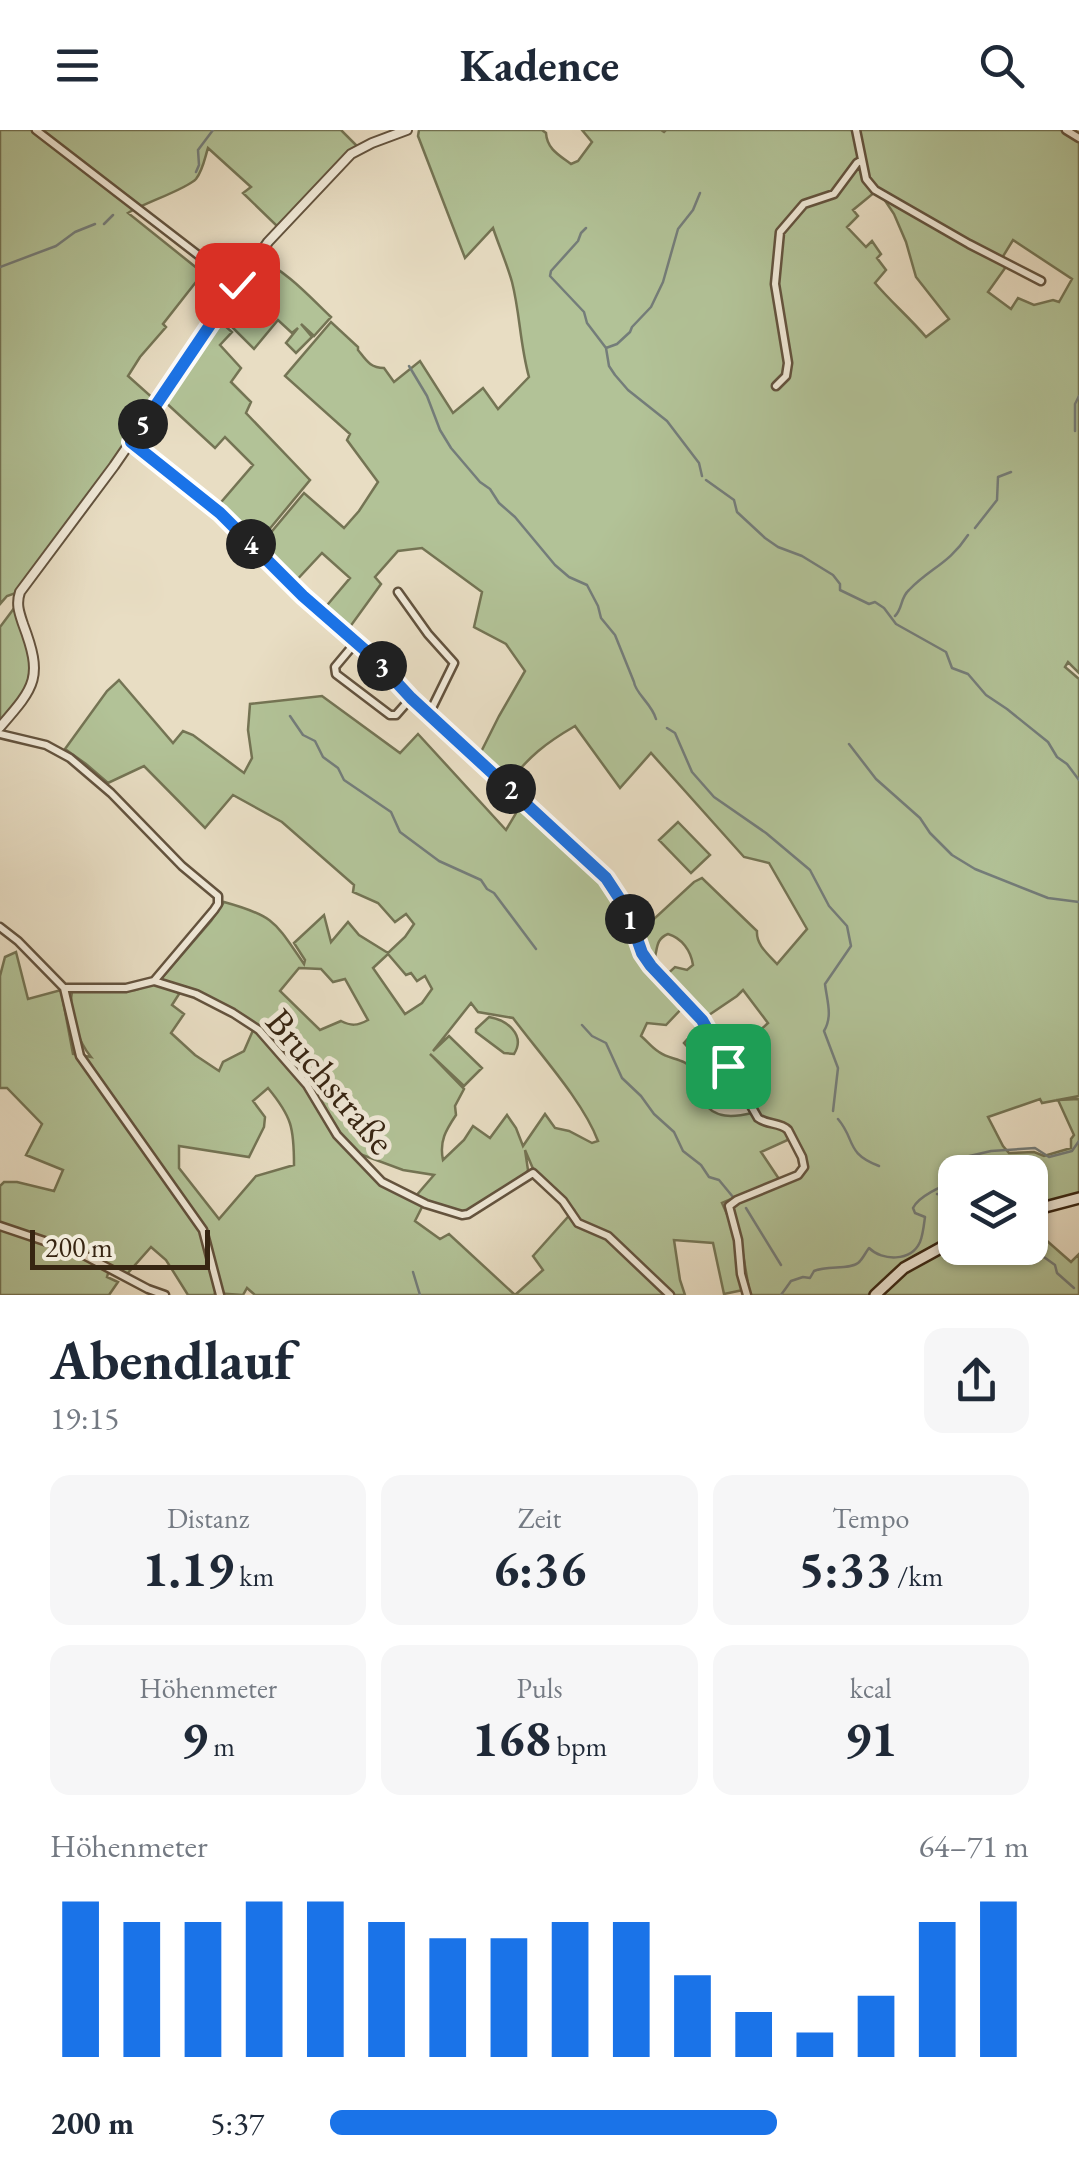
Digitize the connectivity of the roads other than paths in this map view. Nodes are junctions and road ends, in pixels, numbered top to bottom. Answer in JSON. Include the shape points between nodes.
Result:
{"nodes":[{"id":1,"x":36,"y":130,"type":"edge"},
{"id":2,"x":407,"y":130,"type":"edge"},
{"id":3,"x":856,"y":130,"type":"edge"},
{"id":4,"x":1066,"y":130,"type":"edge"},
{"id":5,"x":1079,"y":138,"type":"edge"},
{"id":6,"x":862,"y":160,"type":"junction"},
{"id":7,"x":1041,"y":281,"type":"dead end"},
{"id":8,"x":237,"y":285,"type":"junction"},
{"id":9,"x":776,"y":386,"type":"dead end"},
{"id":10,"x":131,"y":442,"type":"junction"},
{"id":11,"x":398,"y":592,"type":"dead end"},
{"id":12,"x":356,"y":642,"type":"junction"},
{"id":13,"x":411,"y":698,"type":"junction"},
{"id":14,"x":429,"y":714,"type":"junction"},
{"id":15,"x":0,"y":731,"type":"edge"},
{"id":16,"x":0,"y":927,"type":"edge"},
{"id":17,"x":154,"y":980,"type":"junction"},
{"id":18,"x":64,"y":988,"type":"junction"},
{"id":19,"x":1079,"y":1198,"type":"edge"},
{"id":20,"x":1048,"y":1206,"type":"edge"},
{"id":21,"x":0,"y":1226,"type":"edge"},
{"id":22,"x":938,"y":1249,"type":"edge"},
{"id":23,"x":165,"y":1295,"type":"edge"},
{"id":24,"x":220,"y":1295,"type":"edge"},
{"id":25,"x":670,"y":1295,"type":"edge"},
{"id":26,"x":747,"y":1295,"type":"edge"},
{"id":27,"x":875,"y":1295,"type":"edge"}],
"edges":[{"from":1,"to":8,"type":"street"},
{"from":2,"to":8,"type":"street","via":[[351,154]]},
{"from":3,"to":6,"type":"street"},
{"from":4,"to":5,"type":"street"},
{"from":6,"to":7,"type":"street","via":[[875,190]]},
{"from":6,"to":9,"type":"street","via":[[834,194],[804,204],[780,232],[775,284],[788,363]]},
{"from":8,"to":10,"type":"street"},
{"from":10,"to":12,"type":"street","via":[[220,513]]},
{"from":10,"to":15,"type":"street","via":[[20,592],[34,675],[29,693]]},
{"from":11,"to":14,"type":"street","via":[[454,662]]},
{"from":12,"to":13,"type":"street"},
{"from":12,"to":13,"type":"street","via":[[336,674],[392,716]]},
{"from":13,"to":14,"type":"street"},
{"from":14,"to":26,"type":"street","via":[[606,878],[627,910],[642,953],[702,1020],[756,1115],[792,1134],[804,1160],[801,1173],[729,1206]]},
{"from":15,"to":17,"type":"street","via":[[75,761],[218,896],[214,910]]},
{"from":16,"to":18,"type":"street"},
{"from":17,"to":18,"type":"street","via":[[126,988]]},
{"from":17,"to":25,"type":"street","name":"Bruchstraße","via":[[196,994],[259,1030],[307,1085],[337,1135],[382,1182],[462,1215],[533,1172],[578,1223],[608,1236]]},
{"from":18,"to":24,"type":"street","via":[[85,1066],[203,1230]]},
{"from":19,"to":20,"type":"main road"},
{"from":21,"to":23,"type":"street","via":[[80,1252]]},
{"from":22,"to":27,"type":"main road"}]}
